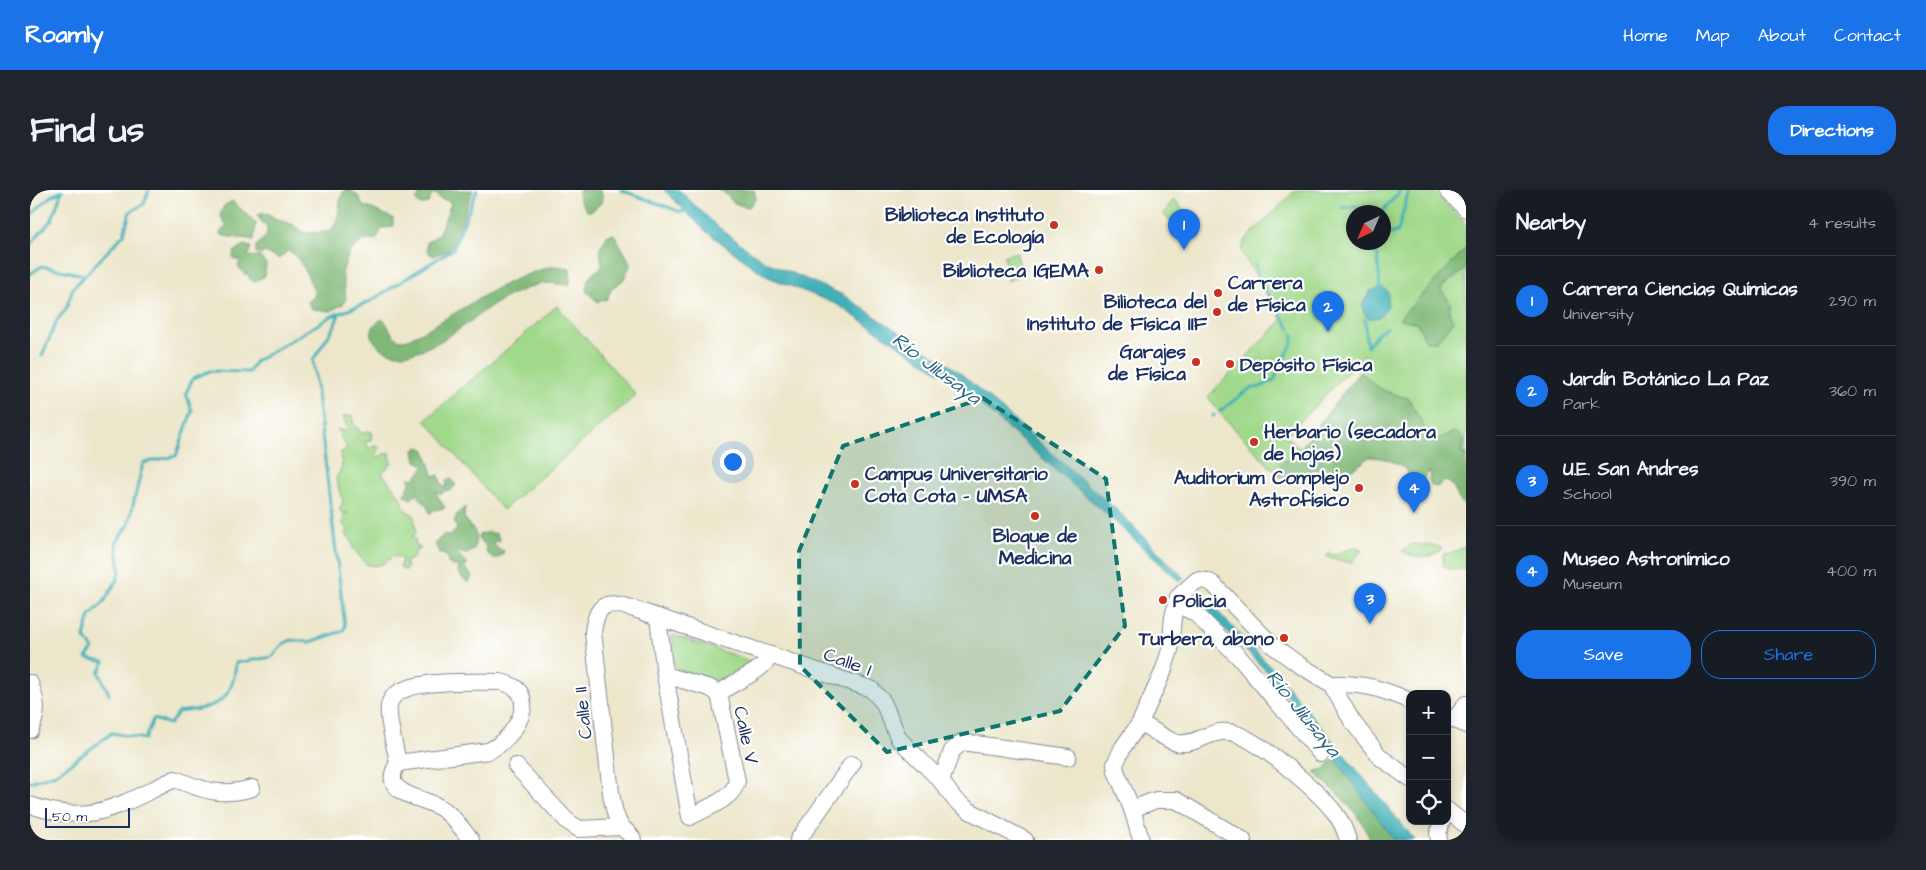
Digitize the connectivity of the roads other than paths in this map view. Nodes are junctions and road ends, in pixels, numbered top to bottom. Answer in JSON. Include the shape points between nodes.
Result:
{"nodes":[{"id":1,"x":1446,"y":190,"type":"edge"},
{"id":2,"x":1466,"y":209,"type":"edge"},
{"id":3,"x":1183,"y":593,"type":"junction"},
{"id":4,"x":631,"y":608,"type":"joint"},
{"id":5,"x":658,"y":618,"type":"junction"},
{"id":6,"x":771,"y":656,"type":"junction"},
{"id":7,"x":665,"y":675,"type":"junction"},
{"id":8,"x":30,"y":683,"type":"edge"},
{"id":9,"x":1331,"y":684,"type":"junction"},
{"id":10,"x":719,"y":694,"type":"junction"},
{"id":11,"x":1406,"y":699,"type":"edge"},
{"id":12,"x":1466,"y":704,"type":"edge"},
{"id":13,"x":1456,"y":721,"type":"edge"},
{"id":14,"x":1140,"y":723,"type":"junction"},
{"id":15,"x":30,"y":730,"type":"edge"},
{"id":16,"x":1321,"y":754,"type":"dead end"},
{"id":17,"x":1068,"y":757,"type":"dead end"},
{"id":18,"x":398,"y":763,"type":"junction"},
{"id":19,"x":852,"y":764,"type":"dead end"},
{"id":20,"x":516,"y":766,"type":"dead end"},
{"id":21,"x":1406,"y":776,"type":"edge"},
{"id":22,"x":941,"y":781,"type":"junction"},
{"id":23,"x":252,"y":788,"type":"dead end"},
{"id":24,"x":30,"y":805,"type":"edge"},
{"id":25,"x":1132,"y":809,"type":"junction"},
{"id":26,"x":1451,"y":813,"type":"edge"},
{"id":27,"x":1441,"y":825,"type":"edge"},
{"id":28,"x":1466,"y":825,"type":"edge"},
{"id":29,"x":621,"y":827,"type":"junction"},
{"id":30,"x":471,"y":840,"type":"edge"},
{"id":31,"x":633,"y":840,"type":"edge"},
{"id":32,"x":798,"y":840,"type":"edge"},
{"id":33,"x":1025,"y":840,"type":"edge"},
{"id":34,"x":1141,"y":840,"type":"edge"},
{"id":35,"x":1243,"y":840,"type":"edge"},
{"id":36,"x":1348,"y":840,"type":"edge"},
{"id":37,"x":1439,"y":840,"type":"edge"}],
"edges":[{"from":1,"to":2,"type":"street"},
{"from":3,"to":9,"type":"street","via":[[1202,580],[1213,584],[1272,645]]},
{"from":3,"to":14,"type":"street","via":[[1168,658]]},
{"from":3,"to":16,"type":"street","via":[[1195,613],[1238,656]]},
{"from":4,"to":5,"type":"street","name":"Calle I"},
{"from":4,"to":29,"type":"street","name":"Calle II","via":[[617,603],[607,604],[598,612],[593,632],[611,793]]},
{"from":5,"to":6,"type":"street","name":"Calle I"},
{"from":5,"to":7,"type":"street"},
{"from":6,"to":10,"type":"street","via":[[767,663]]},
{"from":6,"to":22,"type":"street","name":"Calle I","via":[[871,689],[883,702],[899,739]]},
{"from":7,"to":10,"type":"street","name":"Calle V"},
{"from":7,"to":10,"type":"street","name":"Calle V","via":[[690,817],[728,796],[736,786]]},
{"from":8,"to":15,"type":"street","via":[[38,705]]},
{"from":9,"to":11,"type":"street","via":[[1380,688]]},
{"from":9,"to":21,"type":"street","via":[[1352,721],[1380,757]]},
{"from":12,"to":13,"type":"street"},
{"from":14,"to":25,"type":"street","via":[[1116,764]]},
{"from":14,"to":36,"type":"street","via":[[1177,743],[1193,742],[1223,732],[1242,736],[1281,761],[1334,811]]},
{"from":17,"to":22,"type":"street","via":[[962,742],[952,751]]},
{"from":18,"to":18,"type":"street","via":[[389,712],[390,702],[404,689],[420,684],[500,682],[512,684],[520,690],[524,699],[521,712],[510,736],[500,746],[488,751]]},
{"from":18,"to":30,"type":"street","via":[[392,772],[392,781],[397,787],[440,807]]},
{"from":19,"to":32,"type":"street"},
{"from":20,"to":29,"type":"street","via":[[579,829]]},
{"from":22,"to":33,"type":"street","name":"Calle I","via":[[955,800]]},
{"from":23,"to":24,"type":"street","via":[[232,794],[204,790],[175,779],[102,812],[73,814]]},
{"from":25,"to":34,"type":"street"},
{"from":25,"to":35,"type":"street","via":[[1156,800],[1176,800]]},
{"from":26,"to":28,"type":"street"},
{"from":27,"to":37,"type":"street"},
{"from":29,"to":31,"type":"street","name":"Calle II"}]}
